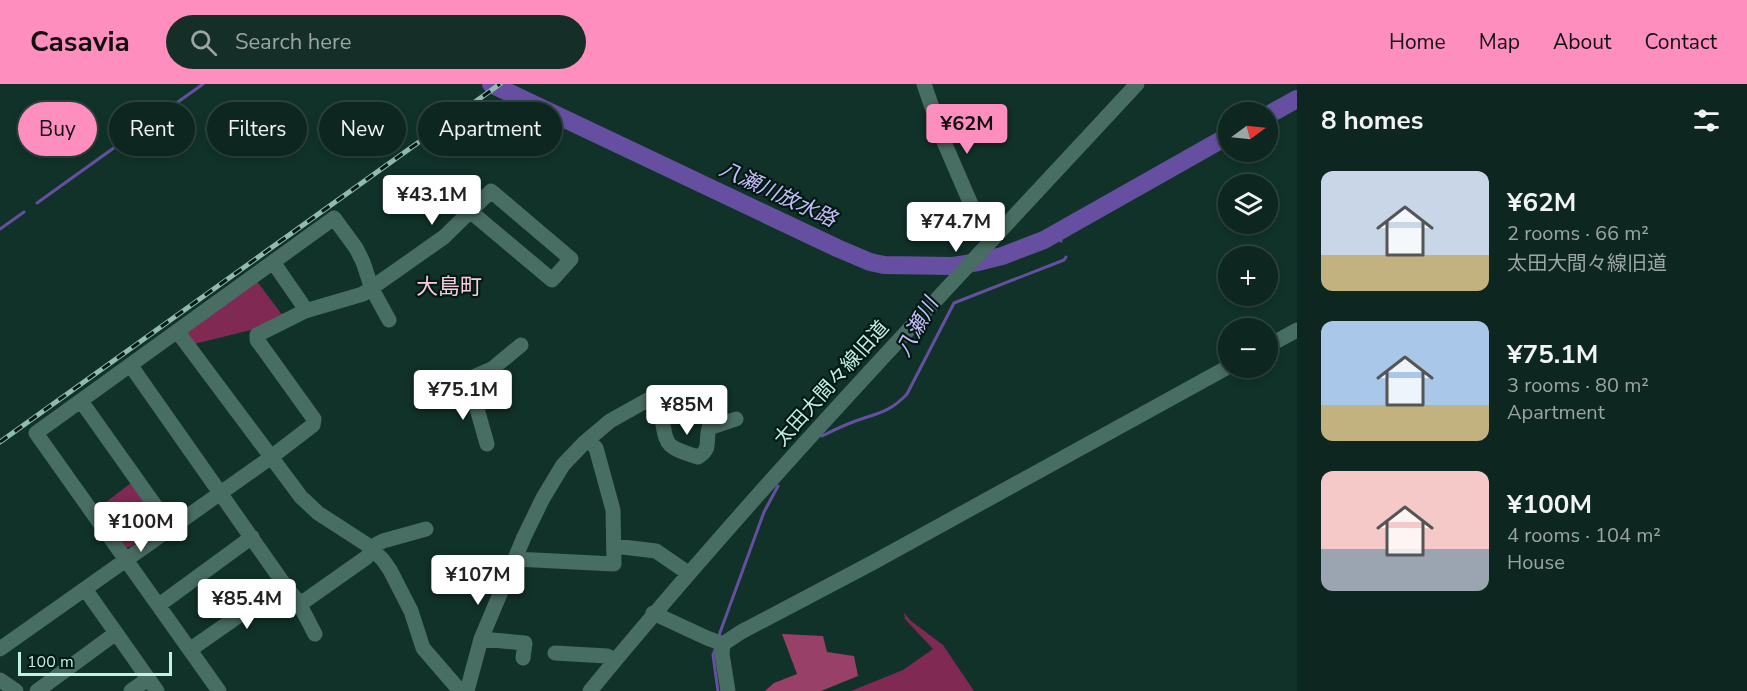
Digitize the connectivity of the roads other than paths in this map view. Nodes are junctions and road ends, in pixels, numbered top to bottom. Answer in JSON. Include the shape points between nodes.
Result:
{"nodes":[{"id":1,"x":924,"y":84,"type":"edge"},
{"id":2,"x":1137,"y":84,"type":"edge"},
{"id":3,"x":471,"y":212,"type":"junction"},
{"id":4,"x":987,"y":244,"type":"junction"},
{"id":5,"x":273,"y":262,"type":"junction"},
{"id":6,"x":372,"y":289,"type":"junction"},
{"id":7,"x":305,"y":311,"type":"junction"},
{"id":8,"x":389,"y":320,"type":"dead end"},
{"id":9,"x":1297,"y":330,"type":"edge"},
{"id":10,"x":177,"y":331,"type":"junction"},
{"id":11,"x":1278,"y":340,"type":"edge"},
{"id":12,"x":520,"y":345,"type":"dead end"},
{"id":13,"x":130,"y":366,"type":"junction"},
{"id":14,"x":1218,"y":373,"type":"edge"},
{"id":15,"x":81,"y":402,"type":"junction"},
{"id":16,"x":736,"y":419,"type":"dead end"},
{"id":17,"x":588,"y":440,"type":"junction"},
{"id":18,"x":487,"y":444,"type":"dead end"},
{"id":19,"x":270,"y":458,"type":"junction"},
{"id":20,"x":220,"y":492,"type":"junction"},
{"id":21,"x":171,"y":528,"type":"junction"},
{"id":22,"x":426,"y":529,"type":"dead end"},
{"id":23,"x":252,"y":537,"type":"junction"},
{"id":24,"x":614,"y":546,"type":"junction"},
{"id":25,"x":373,"y":549,"type":"junction"},
{"id":26,"x":515,"y":559,"type":"junction"},
{"id":27,"x":126,"y":560,"type":"junction"},
{"id":28,"x":688,"y":573,"type":"junction"},
{"id":29,"x":284,"y":584,"type":"junction"},
{"id":30,"x":85,"y":589,"type":"junction"},
{"id":31,"x":301,"y":602,"type":"junction"},
{"id":32,"x":159,"y":604,"type":"junction"},
{"id":33,"x":653,"y":613,"type":"junction"},
{"id":34,"x":116,"y":633,"type":"junction"},
{"id":35,"x":315,"y":634,"type":"dead end"},
{"id":36,"x":481,"y":639,"type":"junction"},
{"id":37,"x":717,"y":641,"type":"junction"},
{"id":38,"x":0,"y":649,"type":"edge"},
{"id":39,"x":191,"y":650,"type":"junction"},
{"id":40,"x":555,"y":653,"type":"dead end"},
{"id":41,"x":523,"y":658,"type":"dead end"},
{"id":42,"x":615,"y":660,"type":"junction"},
{"id":43,"x":0,"y":680,"type":"edge"},
{"id":44,"x":153,"y":685,"type":"edge"},
{"id":45,"x":16,"y":691,"type":"edge"},
{"id":46,"x":37,"y":691,"type":"edge"},
{"id":47,"x":131,"y":691,"type":"edge"},
{"id":48,"x":219,"y":691,"type":"edge"},
{"id":49,"x":460,"y":691,"type":"edge"},
{"id":50,"x":467,"y":691,"type":"edge"},
{"id":51,"x":590,"y":691,"type":"edge"},
{"id":52,"x":728,"y":691,"type":"edge"}],
"edges":[{"from":1,"to":4,"type":"street"},
{"from":2,"to":4,"type":"street","name":"太田大間々線旧道"},
{"from":3,"to":3,"type":"street","via":[[552,280],[571,259],[491,191]]},
{"from":3,"to":6,"type":"street","via":[[444,237]]},
{"from":4,"to":28,"type":"street","name":"太田大間々線旧道"},
{"from":5,"to":6,"type":"street","via":[[334,218],[363,261]]},
{"from":5,"to":7,"type":"street"},
{"from":5,"to":10,"type":"street"},
{"from":6,"to":7,"type":"street","via":[[352,299]]},
{"from":6,"to":8,"type":"street"},
{"from":7,"to":19,"type":"street","via":[[257,335],[315,423]]},
{"from":9,"to":11,"type":"street"},
{"from":10,"to":13,"type":"street"},
{"from":10,"to":19,"type":"street"},
{"from":12,"to":18,"type":"street","via":[[492,369],[463,381],[472,391]]},
{"from":13,"to":15,"type":"street"},
{"from":13,"to":20,"type":"street"},
{"from":14,"to":37,"type":"street","via":[[872,563],[741,633]]},
{"from":15,"to":21,"type":"street"},
{"from":15,"to":27,"type":"street","via":[[36,433]]},
{"from":16,"to":17,"type":"street","via":[[709,428],[705,453],[698,457],[668,444],[660,410],[649,400],[610,421]]},
{"from":17,"to":24,"type":"street","via":[[596,448],[613,510]]},
{"from":17,"to":26,"type":"street","via":[[563,465]]},
{"from":19,"to":20,"type":"street"},
{"from":19,"to":25,"type":"street","via":[[310,506]]},
{"from":20,"to":21,"type":"street"},
{"from":20,"to":23,"type":"street"},
{"from":21,"to":27,"type":"street"},
{"from":22,"to":25,"type":"street","via":[[383,541]]},
{"from":23,"to":29,"type":"street"},
{"from":23,"to":32,"type":"street"},
{"from":24,"to":26,"type":"street","via":[[614,564]]},
{"from":24,"to":28,"type":"street","via":[[656,551]]},
{"from":25,"to":31,"type":"street"},
{"from":25,"to":49,"type":"street","via":[[390,570],[411,611],[423,648]]},
{"from":26,"to":36,"type":"street"},
{"from":27,"to":30,"type":"street"},
{"from":27,"to":32,"type":"street"},
{"from":28,"to":33,"type":"street","name":"太田大間々線旧道"},
{"from":29,"to":31,"type":"street"},
{"from":29,"to":39,"type":"street"},
{"from":30,"to":34,"type":"street"},
{"from":30,"to":38,"type":"street"},
{"from":31,"to":35,"type":"street"},
{"from":32,"to":39,"type":"street"},
{"from":33,"to":37,"type":"street"},
{"from":33,"to":42,"type":"street","name":"太田大間々線旧道"},
{"from":34,"to":44,"type":"street"},
{"from":34,"to":46,"type":"street"},
{"from":36,"to":41,"type":"street","via":[[525,643]]},
{"from":36,"to":50,"type":"street"},
{"from":37,"to":52,"type":"street"},
{"from":39,"to":48,"type":"street"},
{"from":40,"to":42,"type":"street","via":[[608,656]]},
{"from":42,"to":51,"type":"street","name":"太田大間々線旧道"},
{"from":43,"to":45,"type":"street"},
{"from":44,"to":47,"type":"street"}]}
